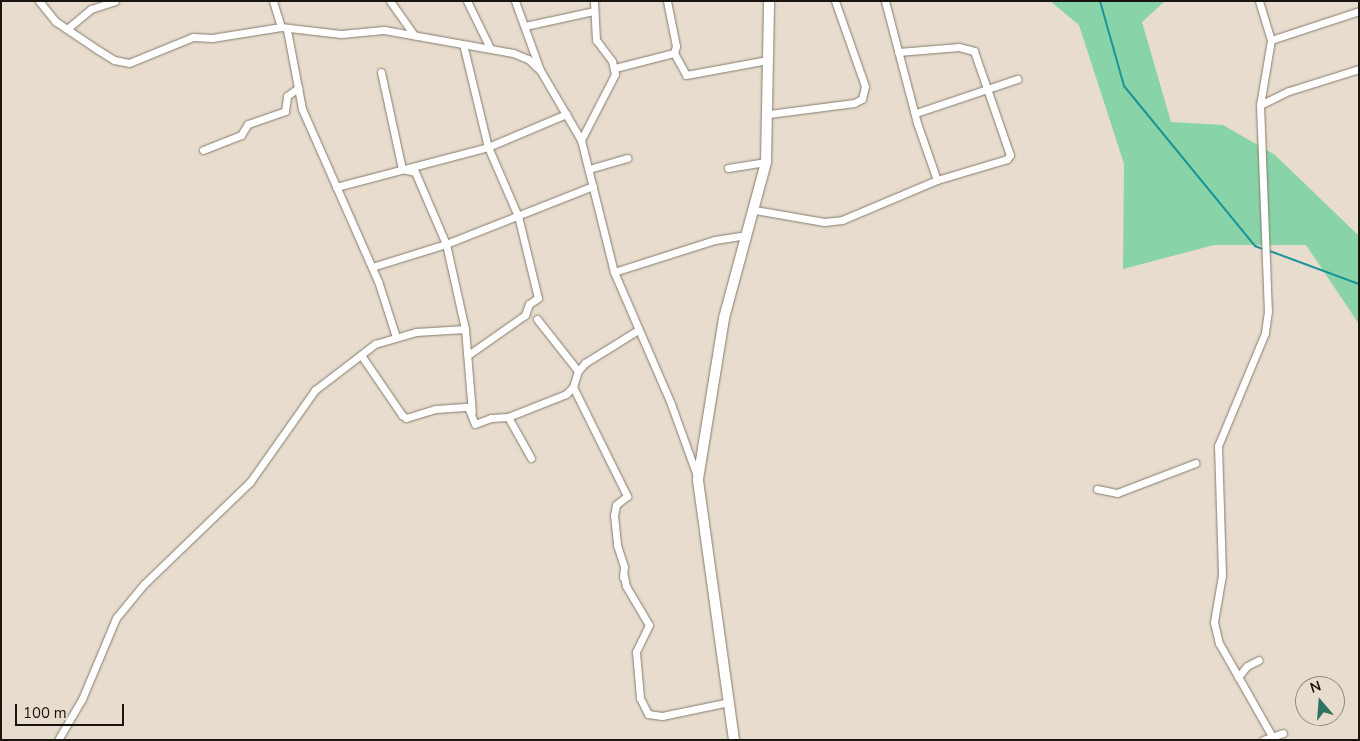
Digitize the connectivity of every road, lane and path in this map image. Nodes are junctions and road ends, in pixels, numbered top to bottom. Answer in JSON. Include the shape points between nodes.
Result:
{"nodes":[{"id":1,"x":39,"y":1,"type":"edge"},
{"id":2,"x":115,"y":1,"type":"edge"},
{"id":3,"x":274,"y":1,"type":"edge"},
{"id":4,"x":390,"y":1,"type":"edge"},
{"id":5,"x":467,"y":1,"type":"edge"},
{"id":6,"x":515,"y":1,"type":"edge"},
{"id":7,"x":594,"y":1,"type":"edge"},
{"id":8,"x":667,"y":1,"type":"edge"},
{"id":9,"x":769,"y":1,"type":"edge"},
{"id":10,"x":835,"y":1,"type":"edge"},
{"id":11,"x":885,"y":1,"type":"edge"},
{"id":12,"x":1259,"y":1,"type":"edge"},
{"id":13,"x":594,"y":11,"type":"junction"},
{"id":14,"x":1359,"y":11,"type":"edge"},
{"id":15,"x":525,"y":26,"type":"junction"},
{"id":16,"x":67,"y":29,"type":"junction"},
{"id":17,"x":284,"y":29,"type":"junction"},
{"id":18,"x":414,"y":35,"type":"junction"},
{"id":19,"x":1271,"y":40,"type":"junction"},
{"id":20,"x":463,"y":44,"type":"junction"},
{"id":21,"x":490,"y":48,"type":"junction"},
{"id":22,"x":898,"y":52,"type":"junction"},
{"id":23,"x":674,"y":53,"type":"junction"},
{"id":24,"x":535,"y":54,"type":"junction"},
{"id":25,"x":528,"y":59,"type":"junction"},
{"id":26,"x":768,"y":60,"type":"junction"},
{"id":27,"x":615,"y":68,"type":"junction"},
{"id":28,"x":1359,"y":69,"type":"edge"},
{"id":29,"x":540,"y":70,"type":"junction"},
{"id":30,"x":381,"y":72,"type":"dead end"},
{"id":31,"x":1017,"y":80,"type":"dead end"},
{"id":32,"x":298,"y":88,"type":"junction"},
{"id":33,"x":988,"y":88,"type":"junction"},
{"id":34,"x":1260,"y":104,"type":"junction"},
{"id":35,"x":916,"y":113,"type":"junction"},
{"id":36,"x":566,"y":114,"type":"junction"},
{"id":37,"x":769,"y":114,"type":"junction"},
{"id":38,"x":581,"y":140,"type":"junction"},
{"id":39,"x":488,"y":147,"type":"junction"},
{"id":40,"x":203,"y":150,"type":"dead end"},
{"id":41,"x":627,"y":158,"type":"dead end"},
{"id":42,"x":766,"y":162,"type":"junction"},
{"id":43,"x":728,"y":168,"type":"dead end"},
{"id":44,"x":402,"y":169,"type":"junction"},
{"id":45,"x":589,"y":169,"type":"junction"},
{"id":46,"x":936,"y":180,"type":"junction"},
{"id":47,"x":594,"y":186,"type":"junction"},
{"id":48,"x":336,"y":187,"type":"junction"},
{"id":49,"x":754,"y":210,"type":"junction"},
{"id":50,"x":518,"y":216,"type":"junction"},
{"id":51,"x":747,"y":235,"type":"junction"},
{"id":52,"x":446,"y":244,"type":"junction"},
{"id":53,"x":372,"y":267,"type":"junction"},
{"id":54,"x":614,"y":272,"type":"junction"},
{"id":55,"x":537,"y":319,"type":"dead end"},
{"id":56,"x":465,"y":329,"type":"junction"},
{"id":57,"x":638,"y":330,"type":"junction"},
{"id":58,"x":396,"y":337,"type":"junction"},
{"id":59,"x":361,"y":354,"type":"junction"},
{"id":60,"x":468,"y":355,"type":"junction"},
{"id":61,"x":578,"y":371,"type":"junction"},
{"id":62,"x":573,"y":387,"type":"junction"},
{"id":63,"x":508,"y":416,"type":"junction"},
{"id":64,"x":475,"y":424,"type":"junction"},
{"id":65,"x":532,"y":458,"type":"dead end"},
{"id":66,"x":1195,"y":463,"type":"dead end"},
{"id":67,"x":698,"y":479,"type":"junction"},
{"id":68,"x":1097,"y":489,"type":"dead end"},
{"id":69,"x":1259,"y":660,"type":"dead end"},
{"id":70,"x":1238,"y":677,"type":"junction"},
{"id":71,"x":728,"y":702,"type":"junction"},
{"id":72,"x":1283,"y":733,"type":"dead end"},
{"id":73,"x":1273,"y":738,"type":"edge"},
{"id":74,"x":58,"y":740,"type":"edge"},
{"id":75,"x":734,"y":740,"type":"edge"},
{"id":76,"x":1263,"y":740,"type":"edge"}],
"edges":[{"from":1,"to":16,"type":"street"},
{"from":2,"to":16,"type":"street","via":[[91,9]]},
{"from":3,"to":17,"type":"street"},
{"from":4,"to":18,"type":"street"},
{"from":5,"to":21,"type":"street"},
{"from":6,"to":15,"type":"street"},
{"from":7,"to":13,"type":"street"},
{"from":8,"to":23,"type":"street","via":[[676,46]]},
{"from":9,"to":26,"type":"main road"},
{"from":10,"to":37,"type":"street","via":[[865,86],[862,99],[854,103]]},
{"from":11,"to":22,"type":"street"},
{"from":12,"to":19,"type":"street"},
{"from":13,"to":15,"type":"street"},
{"from":13,"to":27,"type":"street","via":[[596,40]]},
{"from":14,"to":19,"type":"street"},
{"from":15,"to":24,"type":"street"},
{"from":16,"to":17,"type":"street","via":[[114,60],[129,63],[193,38]]},
{"from":17,"to":18,"type":"street","via":[[341,34],[375,29]]},
{"from":17,"to":32,"type":"street"},
{"from":18,"to":20,"type":"street"},
{"from":19,"to":34,"type":"street"},
{"from":20,"to":21,"type":"street"},
{"from":20,"to":39,"type":"street"},
{"from":21,"to":25,"type":"street"},
{"from":22,"to":33,"type":"street","via":[[959,47],[974,51]]},
{"from":22,"to":35,"type":"street"},
{"from":23,"to":26,"type":"street","via":[[686,75]]},
{"from":23,"to":27,"type":"street"},
{"from":24,"to":25,"type":"street"},
{"from":24,"to":29,"type":"street"},
{"from":25,"to":29,"type":"street"},
{"from":26,"to":37,"type":"main road"},
{"from":27,"to":38,"type":"street","via":[[613,83]]},
{"from":28,"to":34,"type":"street","via":[[1289,91]]},
{"from":29,"to":36,"type":"street"},
{"from":30,"to":44,"type":"street"},
{"from":31,"to":33,"type":"street"},
{"from":32,"to":40,"type":"street","via":[[287,96],[285,112],[248,124],[241,135]]},
{"from":32,"to":48,"type":"street","via":[[302,109]]},
{"from":33,"to":35,"type":"street"},
{"from":33,"to":46,"type":"street","via":[[1010,155],[992,165]]},
{"from":34,"to":70,"type":"street","via":[[1267,319],[1265,333],[1218,446],[1222,575],[1214,622],[1219,643]]},
{"from":35,"to":46,"type":"street"},
{"from":36,"to":38,"type":"street"},
{"from":36,"to":39,"type":"street"},
{"from":37,"to":42,"type":"main road"},
{"from":38,"to":45,"type":"street"},
{"from":39,"to":44,"type":"street"},
{"from":39,"to":50,"type":"street"},
{"from":41,"to":45,"type":"street"},
{"from":42,"to":43,"type":"street"},
{"from":42,"to":49,"type":"main road"},
{"from":44,"to":48,"type":"street"},
{"from":44,"to":52,"type":"street","via":[[415,172]]},
{"from":45,"to":47,"type":"street"},
{"from":46,"to":49,"type":"street","via":[[861,215],[842,220],[824,222]]},
{"from":47,"to":50,"type":"street"},
{"from":47,"to":54,"type":"street"},
{"from":48,"to":53,"type":"street"},
{"from":49,"to":51,"type":"main road"},
{"from":50,"to":52,"type":"street"},
{"from":50,"to":60,"type":"street","via":[[538,298],[529,304],[525,315]]},
{"from":51,"to":54,"type":"street","via":[[732,235]]},
{"from":51,"to":67,"type":"main road","via":[[724,318]]},
{"from":52,"to":53,"type":"street"},
{"from":52,"to":56,"type":"street"},
{"from":53,"to":58,"type":"street"},
{"from":54,"to":57,"type":"street"},
{"from":55,"to":61,"type":"street"},
{"from":56,"to":58,"type":"street"},
{"from":56,"to":60,"type":"street"},
{"from":57,"to":61,"type":"street","via":[[585,363]]},
{"from":57,"to":67,"type":"street","via":[[671,404]]},
{"from":58,"to":59,"type":"street","via":[[375,344]]},
{"from":59,"to":64,"type":"street","via":[[406,418],[436,409],[468,407]]},
{"from":59,"to":74,"type":"street","via":[[315,390],[250,482],[144,584],[116,618],[82,699]]},
{"from":60,"to":64,"type":"street"},
{"from":61,"to":62,"type":"street"},
{"from":62,"to":63,"type":"street","via":[[566,394]]},
{"from":62,"to":71,"type":"street","via":[[627,496],[616,505],[614,515],[626,586],[649,625],[636,652],[640,698],[648,714],[662,716]]},
{"from":63,"to":64,"type":"street"},
{"from":63,"to":65,"type":"street"},
{"from":66,"to":68,"type":"street","via":[[1117,493]]},
{"from":67,"to":71,"type":"main road"},
{"from":69,"to":70,"type":"street","via":[[1247,666]]},
{"from":70,"to":73,"type":"street"},
{"from":71,"to":75,"type":"main road"},
{"from":72,"to":73,"type":"street"},
{"from":73,"to":76,"type":"street"}]}
